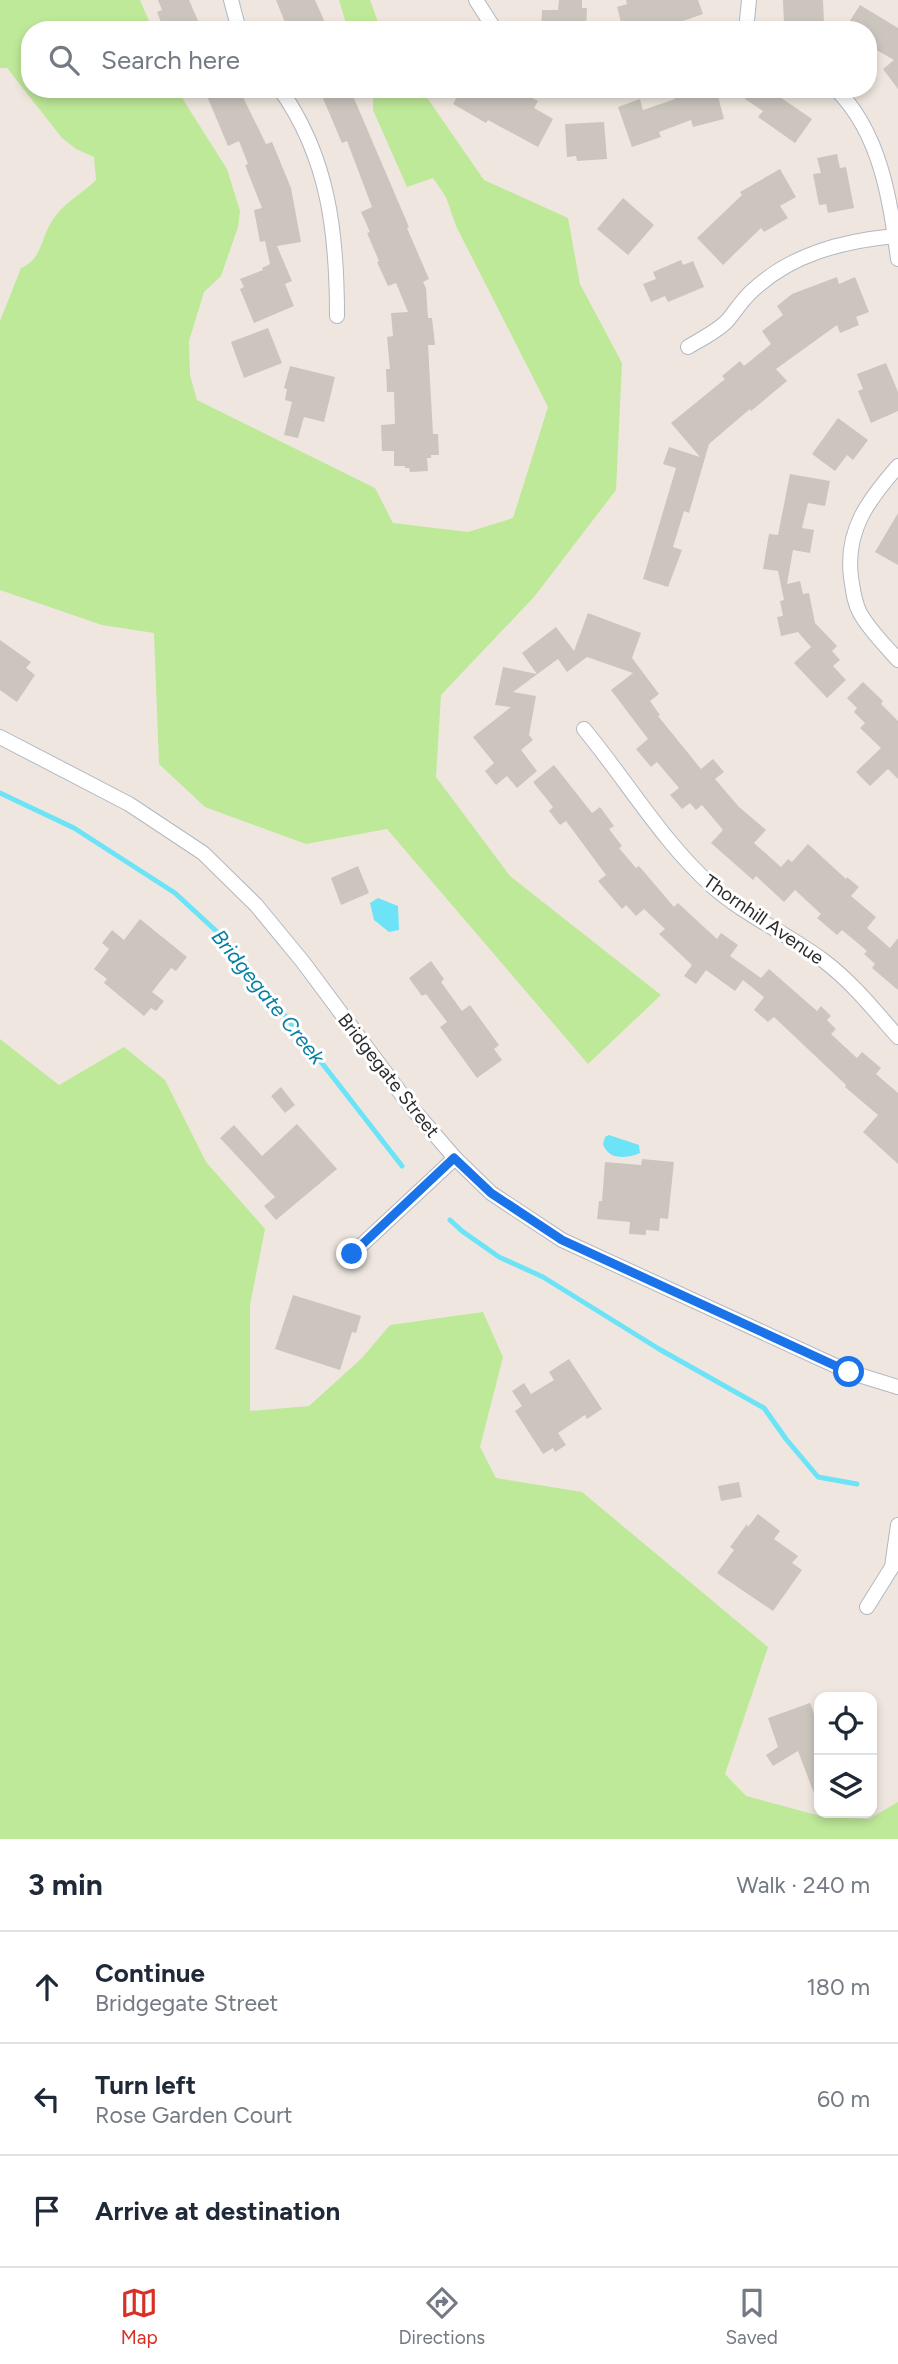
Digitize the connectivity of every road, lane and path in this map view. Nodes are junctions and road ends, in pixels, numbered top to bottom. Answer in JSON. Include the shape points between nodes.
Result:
{"nodes":[{"id":1,"x":231,"y":0,"type":"edge"},
{"id":2,"x":476,"y":0,"type":"edge"},
{"id":3,"x":749,"y":0,"type":"edge"},
{"id":4,"x":237,"y":21,"type":"edge"},
{"id":5,"x":489,"y":21,"type":"edge"},
{"id":6,"x":747,"y":21,"type":"edge"},
{"id":7,"x":285,"y":98,"type":"edge"},
{"id":8,"x":842,"y":98,"type":"edge"},
{"id":9,"x":895,"y":236,"type":"junction"},
{"id":10,"x":898,"y":259,"type":"edge"},
{"id":11,"x":337,"y":316,"type":"dead end"},
{"id":12,"x":688,"y":347,"type":"dead end"},
{"id":13,"x":898,"y":466,"type":"edge"},
{"id":14,"x":898,"y":660,"type":"edge"},
{"id":15,"x":584,"y":729,"type":"dead end"},
{"id":16,"x":0,"y":737,"type":"edge"},
{"id":17,"x":898,"y":1037,"type":"edge"},
{"id":18,"x":454,"y":1158,"type":"junction"},
{"id":19,"x":352,"y":1254,"type":"dead end"},
{"id":20,"x":898,"y":1387,"type":"edge"},
{"id":21,"x":898,"y":1525,"type":"edge"},
{"id":22,"x":867,"y":1607,"type":"dead end"}],
"edges":[{"from":1,"to":4,"type":"street"},
{"from":2,"to":5,"type":"street"},
{"from":3,"to":6,"type":"street"},
{"from":7,"to":11,"type":"street","via":[[300,122],[326,190],[334,239]]},
{"from":8,"to":9,"type":"street","via":[[866,131],[883,170]]},
{"from":9,"to":10,"type":"street"},
{"from":9,"to":12,"type":"street","via":[[844,243],[782,268],[750,292],[726,322]]},
{"from":13,"to":14,"type":"street","via":[[861,513],[849,566],[860,613]]},
{"from":15,"to":17,"type":"street","name":"Thornhill Avenue","via":[[668,840],[714,888],[826,962]]},
{"from":16,"to":18,"type":"street","name":"Bridgegate Street","via":[[130,804],[202,853],[256,905]]},
{"from":18,"to":19,"type":"street"},
{"from":18,"to":20,"type":"street","name":"Bridgegate Street","via":[[491,1193],[562,1240],[849,1372]]},
{"from":21,"to":22,"type":"street","via":[[892,1567]]}]}
